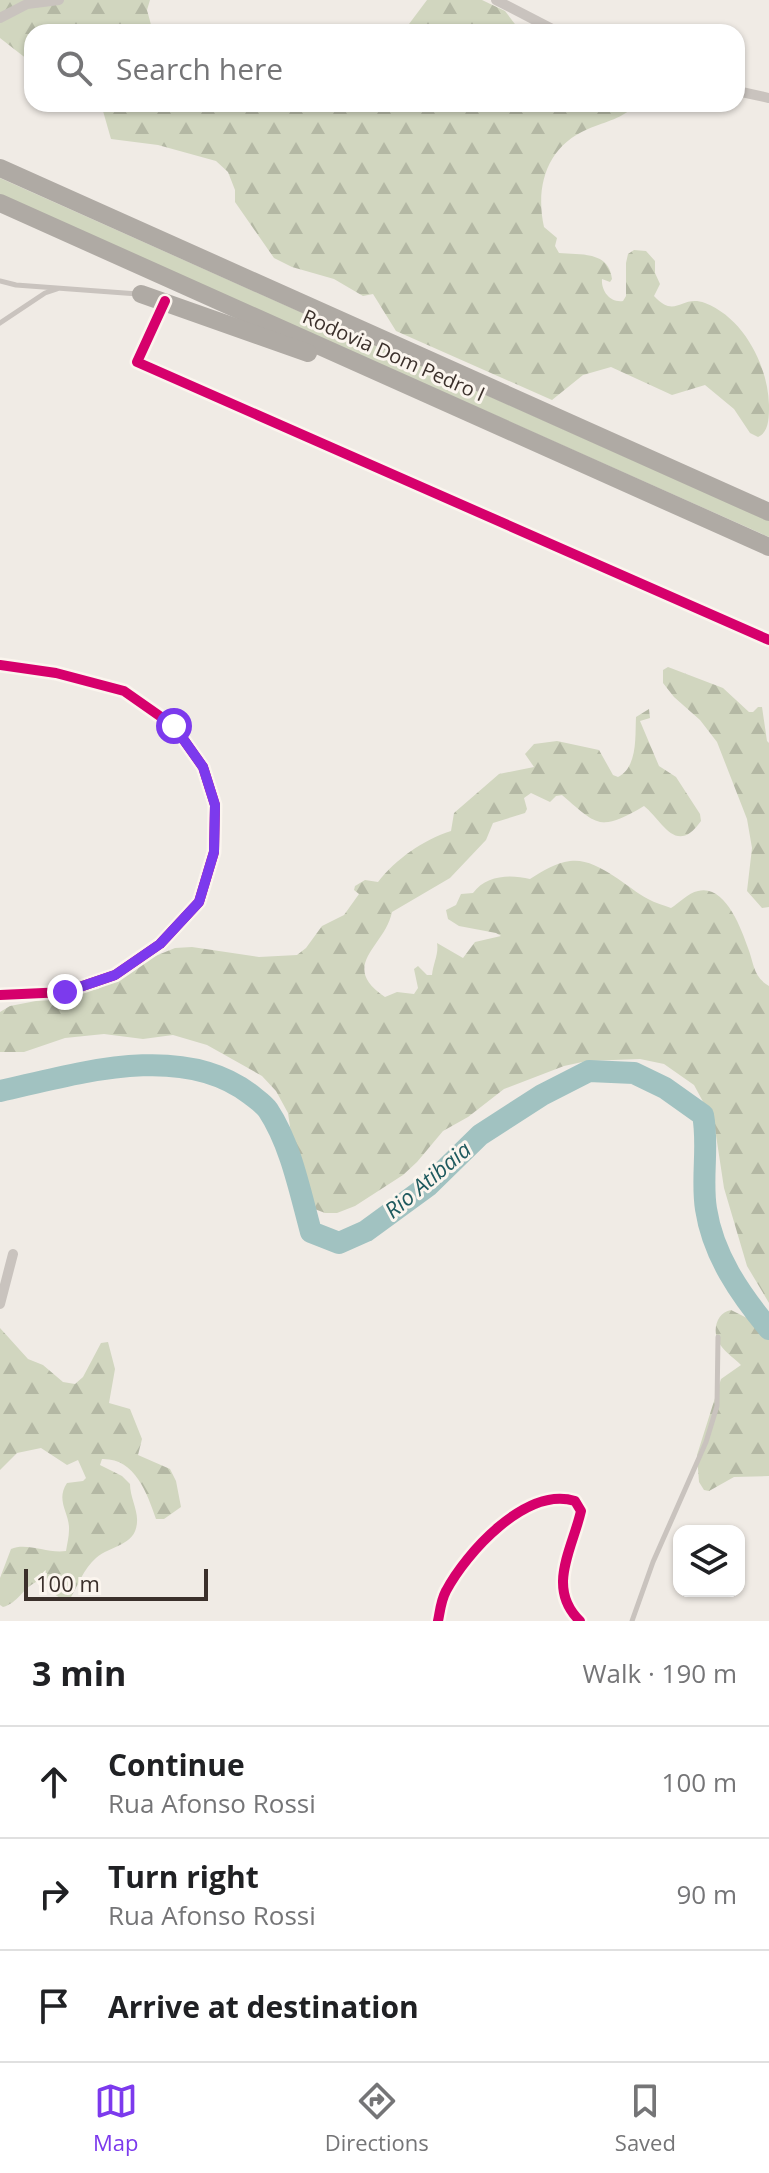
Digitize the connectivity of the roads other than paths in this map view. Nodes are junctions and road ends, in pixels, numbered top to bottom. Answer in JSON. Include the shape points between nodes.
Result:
{"nodes":[{"id":1,"x":59,"y":0,"type":"edge"},
{"id":2,"x":496,"y":0,"type":"edge"},
{"id":3,"x":0,"y":18,"type":"edge"},
{"id":4,"x":542,"y":24,"type":"edge"},
{"id":5,"x":745,"y":93,"type":"edge"},
{"id":6,"x":769,"y":98,"type":"edge"},
{"id":7,"x":0,"y":168,"type":"edge"},
{"id":8,"x":0,"y":203,"type":"edge"},
{"id":9,"x":0,"y":283,"type":"edge"},
{"id":10,"x":61,"y":288,"type":"junction"},
{"id":11,"x":141,"y":294,"type":"joint"},
{"id":12,"x":165,"y":301,"type":"junction"},
{"id":13,"x":0,"y":323,"type":"edge"},
{"id":14,"x":451,"y":404,"type":"junction"},
{"id":15,"x":769,"y":512,"type":"edge"},
{"id":16,"x":769,"y":547,"type":"edge"},
{"id":17,"x":769,"y":640,"type":"edge"},
{"id":18,"x":0,"y":665,"type":"edge"},
{"id":19,"x":0,"y":995,"type":"edge"},
{"id":20,"x":13,"y":1254,"type":"dead end"},
{"id":21,"x":0,"y":1304,"type":"edge"},
{"id":22,"x":718,"y":1337,"type":"dead end"},
{"id":23,"x":438,"y":1621,"type":"edge"},
{"id":24,"x":580,"y":1621,"type":"edge"},
{"id":25,"x":632,"y":1621,"type":"edge"}],
"edges":[{"from":1,"to":3,"type":"street","via":[[27,4]]},
{"from":2,"to":4,"type":"street"},
{"from":5,"to":6,"type":"street"},
{"from":7,"to":15,"type":"highway","name":"Rodovia Dom Pedro I"},
{"from":8,"to":14,"type":"highway","name":"Rodovia Dom Pedro I"},
{"from":9,"to":10,"type":"lane"},
{"from":10,"to":11,"type":"lane"},
{"from":10,"to":13,"type":"lane"},
{"from":11,"to":12,"type":"highway"},
{"from":12,"to":14,"type":"highway"},
{"from":12,"to":17,"type":"street","via":[[137,362]]},
{"from":14,"to":16,"type":"highway","name":"Rodovia Dom Pedro I"},
{"from":18,"to":19,"type":"street","via":[[124,691],[174,726],[203,767],[215,820],[214,852],[199,902],[160,944],[115,975],[65,992]]},
{"from":20,"to":21,"type":"street"},
{"from":22,"to":25,"type":"lane","via":[[717,1406]]},
{"from":23,"to":24,"type":"street","via":[[444,1594],[473,1552],[510,1516],[565,1498],[581,1511],[561,1581],[563,1597]]}]}
